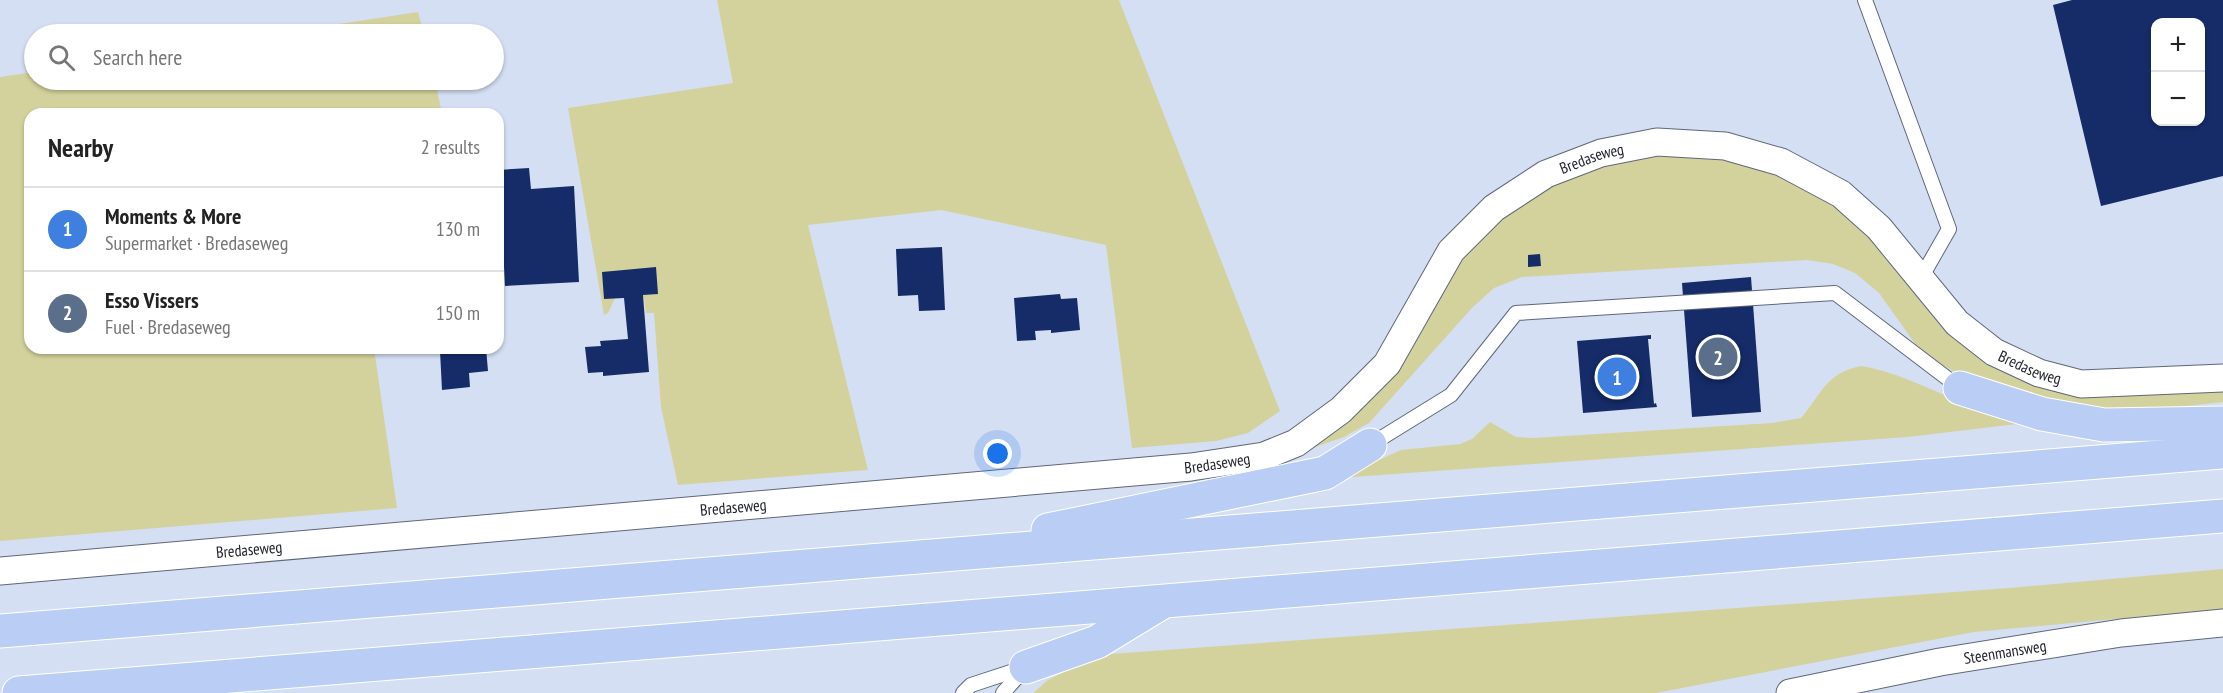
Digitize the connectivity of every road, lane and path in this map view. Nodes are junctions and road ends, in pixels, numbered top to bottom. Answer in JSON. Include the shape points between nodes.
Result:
{"nodes":[{"id":1,"x":1864,"y":0,"type":"edge"},
{"id":2,"x":1921,"y":278,"type":"junction"},
{"id":3,"x":2223,"y":378,"type":"edge"},
{"id":4,"x":1960,"y":388,"type":"joint"},
{"id":5,"x":2223,"y":423,"type":"edge"},
{"id":6,"x":1370,"y":445,"type":"joint"},
{"id":7,"x":2223,"y":452,"type":"edge"},
{"id":8,"x":2223,"y":516,"type":"edge"},
{"id":9,"x":929,"y":556,"type":"junction"},
{"id":10,"x":0,"y":571,"type":"edge"},
{"id":11,"x":1167,"y":599,"type":"junction"},
{"id":12,"x":2223,"y":622,"type":"edge"},
{"id":13,"x":0,"y":631,"type":"edge"},
{"id":14,"x":1026,"y":667,"type":"junction"},
{"id":15,"x":19,"y":693,"type":"edge"},
{"id":16,"x":963,"y":693,"type":"edge"},
{"id":17,"x":1003,"y":693,"type":"edge"},
{"id":18,"x":1790,"y":693,"type":"edge"}],
"edges":[{"from":1,"to":2,"type":"lane","via":[[1949,229]]},
{"from":2,"to":3,"type":"street","name":"Bredaseweg","via":[[1957,323],[1994,352],[2039,373],[2081,384]]},
{"from":2,"to":10,"type":"street","name":"Bredaseweg","via":[[1879,228],[1841,194],[1781,162],[1725,146],[1657,142],[1601,153],[1546,174],[1494,208],[1451,251],[1387,364],[1341,410],[1296,443],[1264,456],[1191,467]]},
{"from":4,"to":5,"type":"highway","via":[[2042,414],[2104,425]]},
{"from":4,"to":6,"type":"lane","via":[[1835,293],[1516,313],[1451,395]]},
{"from":6,"to":9,"type":"highway","via":[[1325,473]]},
{"from":7,"to":9,"type":"highway"},
{"from":8,"to":11,"type":"highway"},
{"from":9,"to":13,"type":"highway"},
{"from":11,"to":14,"type":"highway","via":[[1097,642]]},
{"from":11,"to":15,"type":"highway"},
{"from":12,"to":18,"type":"street","name":"Steenmansweg","via":[[2121,633],[1940,662]]},
{"from":14,"to":16,"type":"lane","via":[[971,684]]},
{"from":14,"to":17,"type":"lane"}]}
